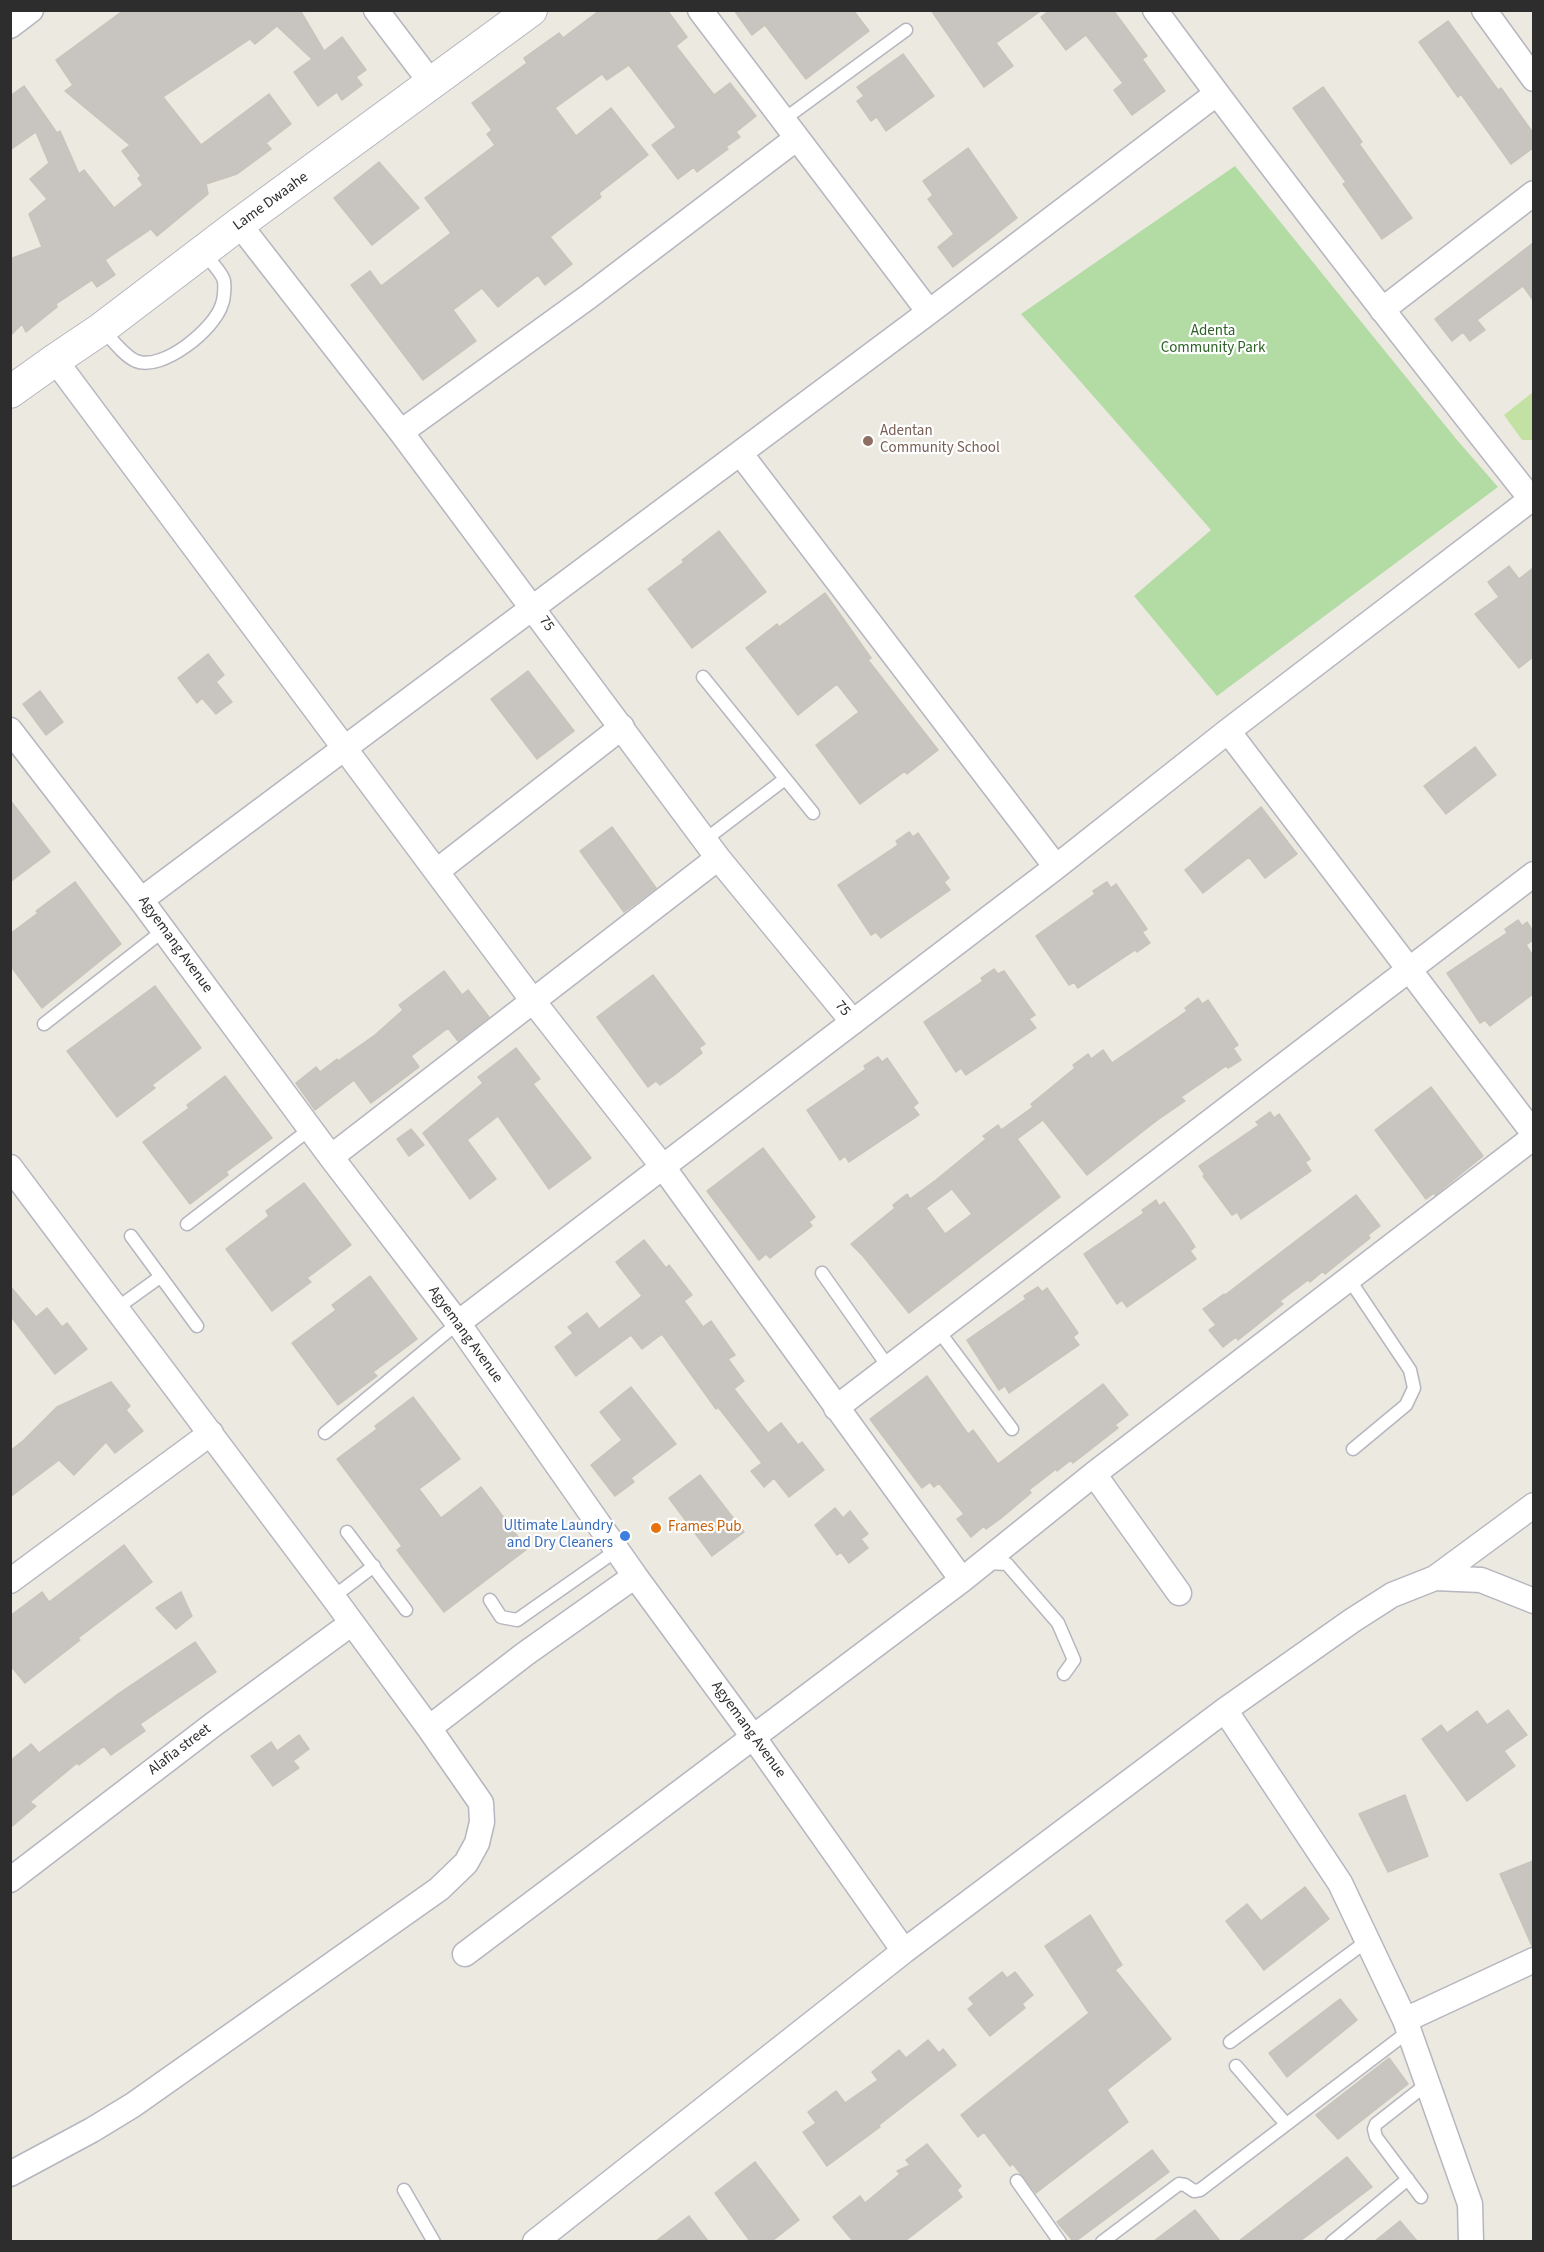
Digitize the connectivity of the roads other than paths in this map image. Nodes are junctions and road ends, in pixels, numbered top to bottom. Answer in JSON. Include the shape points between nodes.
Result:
{"nodes":[{"id":1,"x":31,"y":10,"type":"edge"},
{"id":2,"x":376,"y":10,"type":"edge"},
{"id":3,"x":531,"y":10,"type":"edge"},
{"id":4,"x":700,"y":10,"type":"edge"},
{"id":5,"x":1155,"y":10,"type":"edge"},
{"id":6,"x":1484,"y":10,"type":"edge"},
{"id":7,"x":10,"y":26,"type":"edge"},
{"id":8,"x":906,"y":30,"type":"dead end"},
{"id":9,"x":1533,"y":78,"type":"edge"},
{"id":10,"x":432,"y":84,"type":"junction"},
{"id":11,"x":1216,"y":93,"type":"junction"},
{"id":12,"x":790,"y":129,"type":"junction"},
{"id":13,"x":1533,"y":193,"type":"edge"},
{"id":14,"x":239,"y":224,"type":"junction"},
{"id":15,"x":203,"y":252,"type":"junction"},
{"id":16,"x":1382,"y":310,"type":"junction"},
{"id":17,"x":929,"y":312,"type":"junction"},
{"id":18,"x":102,"y":329,"type":"junction"},
{"id":19,"x":55,"y":360,"type":"junction"},
{"id":20,"x":10,"y":392,"type":"edge"},
{"id":21,"x":401,"y":432,"type":"junction"},
{"id":22,"x":740,"y":453,"type":"junction"},
{"id":23,"x":1532,"y":498,"type":"edge"},
{"id":24,"x":533,"y":607,"type":"junction"},
{"id":25,"x":703,"y":677,"type":"dead end"},
{"id":26,"x":622,"y":727,"type":"junction"},
{"id":27,"x":1228,"y":730,"type":"junction"},
{"id":28,"x":12,"y":735,"type":"edge"},
{"id":29,"x":346,"y":747,"type":"junction"},
{"id":30,"x":785,"y":778,"type":"junction"},
{"id":31,"x":813,"y":813,"type":"dead end"},
{"id":32,"x":712,"y":849,"type":"junction"},
{"id":33,"x":1056,"y":867,"type":"junction"},
{"id":34,"x":437,"y":871,"type":"junction"},
{"id":35,"x":1533,"y":874,"type":"edge"},
{"id":36,"x":141,"y":900,"type":"junction"},
{"id":37,"x":164,"y":930,"type":"junction"},
{"id":38,"x":1408,"y":968,"type":"junction"},
{"id":39,"x":533,"y":1001,"type":"junction"},
{"id":40,"x":853,"y":1022,"type":"junction"},
{"id":41,"x":44,"y":1024,"type":"dead end"},
{"id":42,"x":310,"y":1129,"type":"junction"},
{"id":43,"x":1533,"y":1136,"type":"edge"},
{"id":44,"x":331,"y":1157,"type":"junction"},
{"id":45,"x":10,"y":1167,"type":"edge"},
{"id":46,"x":663,"y":1167,"type":"junction"},
{"id":47,"x":187,"y":1224,"type":"dead end"},
{"id":48,"x":131,"y":1236,"type":"dead end"},
{"id":49,"x":822,"y":1273,"type":"dead end"},
{"id":50,"x":160,"y":1277,"type":"junction"},
{"id":51,"x":1349,"y":1279,"type":"junction"},
{"id":52,"x":117,"y":1308,"type":"junction"},
{"id":53,"x":458,"y":1323,"type":"junction"},
{"id":54,"x":197,"y":1326,"type":"dead end"},
{"id":55,"x":938,"y":1330,"type":"junction"},
{"id":56,"x":889,"y":1368,"type":"junction"},
{"id":57,"x":836,"y":1408,"type":"junction"},
{"id":58,"x":1012,"y":1430,"type":"dead end"},
{"id":59,"x":211,"y":1433,"type":"junction"},
{"id":60,"x":325,"y":1433,"type":"dead end"},
{"id":61,"x":1353,"y":1449,"type":"dead end"},
{"id":62,"x":1094,"y":1474,"type":"junction"},
{"id":63,"x":1533,"y":1505,"type":"edge"},
{"id":64,"x":347,"y":1532,"type":"dead end"},
{"id":65,"x":617,"y":1550,"type":"junction"},
{"id":66,"x":983,"y":1562,"type":"junction"},
{"id":67,"x":374,"y":1566,"type":"junction"},
{"id":68,"x":635,"y":1576,"type":"junction"},
{"id":69,"x":1435,"y":1578,"type":"junction"},
{"id":70,"x":962,"y":1580,"type":"junction"},
{"id":71,"x":10,"y":1581,"type":"edge"},
{"id":72,"x":1179,"y":1593,"type":"dead end"},
{"id":73,"x":333,"y":1597,"type":"junction"},
{"id":74,"x":490,"y":1600,"type":"dead end"},
{"id":75,"x":1533,"y":1601,"type":"edge"},
{"id":76,"x":406,"y":1610,"type":"dead end"},
{"id":77,"x":352,"y":1623,"type":"junction"},
{"id":78,"x":1064,"y":1674,"type":"dead end"},
{"id":79,"x":1226,"y":1710,"type":"junction"},
{"id":80,"x":429,"y":1728,"type":"junction"},
{"id":81,"x":754,"y":1738,"type":"junction"},
{"id":82,"x":10,"y":1880,"type":"edge"},
{"id":83,"x":1367,"y":1941,"type":"junction"},
{"id":84,"x":904,"y":1951,"type":"junction"},
{"id":85,"x":465,"y":1954,"type":"dead end"},
{"id":86,"x":1533,"y":1960,"type":"edge"},
{"id":87,"x":1407,"y":2026,"type":"junction"},
{"id":88,"x":1230,"y":2042,"type":"dead end"},
{"id":89,"x":1236,"y":2066,"type":"dead end"},
{"id":90,"x":1427,"y":2084,"type":"junction"},
{"id":91,"x":1286,"y":2124,"type":"junction"},
{"id":92,"x":10,"y":2174,"type":"edge"},
{"id":93,"x":1408,"y":2179,"type":"junction"},
{"id":94,"x":1017,"y":2181,"type":"dead end"},
{"id":95,"x":404,"y":2190,"type":"dead end"},
{"id":96,"x":1421,"y":2198,"type":"dead end"},
{"id":97,"x":434,"y":2241,"type":"edge"},
{"id":98,"x":534,"y":2241,"type":"edge"},
{"id":99,"x":1060,"y":2241,"type":"edge"},
{"id":100,"x":1102,"y":2241,"type":"edge"},
{"id":101,"x":1332,"y":2241,"type":"edge"},
{"id":102,"x":1471,"y":2241,"type":"edge"}],
"edges":[{"from":1,"to":7,"type":"street"},
{"from":2,"to":10,"type":"street"},
{"from":3,"to":10,"type":"street","name":"Lame Dwaahe"},
{"from":4,"to":12,"type":"street"},
{"from":5,"to":11,"type":"street"},
{"from":6,"to":9,"type":"street"},
{"from":8,"to":12,"type":"lane"},
{"from":10,"to":14,"type":"street","name":"Lame Dwaahe"},
{"from":11,"to":16,"type":"street"},
{"from":11,"to":17,"type":"street"},
{"from":12,"to":17,"type":"street"},
{"from":12,"to":21,"type":"street","via":[[588,297]]},
{"from":13,"to":16,"type":"street"},
{"from":14,"to":15,"type":"street","name":"Lame Dwaahe"},
{"from":14,"to":21,"type":"street","name":"75"},
{"from":15,"to":18,"type":"street","name":"Lame Dwaahe"},
{"from":15,"to":18,"type":"lane","via":[[224,280],[222,304],[199,337],[153,363],[136,361]]},
{"from":16,"to":23,"type":"street"},
{"from":17,"to":22,"type":"street"},
{"from":18,"to":19,"type":"street","name":"Lame Dwaahe"},
{"from":19,"to":20,"type":"street","name":"Lame Dwaahe"},
{"from":19,"to":29,"type":"street"},
{"from":21,"to":24,"type":"street","name":"75"},
{"from":22,"to":24,"type":"street"},
{"from":22,"to":33,"type":"street"},
{"from":23,"to":27,"type":"street"},
{"from":24,"to":26,"type":"street","name":"75"},
{"from":24,"to":29,"type":"street"},
{"from":25,"to":30,"type":"lane"},
{"from":26,"to":32,"type":"street","name":"75"},
{"from":26,"to":34,"type":"street"},
{"from":27,"to":33,"type":"street"},
{"from":27,"to":38,"type":"street"},
{"from":28,"to":36,"type":"street","name":"Agyemang Avenue"},
{"from":29,"to":34,"type":"street"},
{"from":29,"to":36,"type":"street"},
{"from":30,"to":31,"type":"lane"},
{"from":30,"to":32,"type":"lane"},
{"from":32,"to":39,"type":"street"},
{"from":32,"to":40,"type":"street","name":"75"},
{"from":33,"to":40,"type":"street"},
{"from":34,"to":39,"type":"street"},
{"from":35,"to":38,"type":"street"},
{"from":36,"to":37,"type":"street","name":"Agyemang Avenue"},
{"from":37,"to":41,"type":"lane"},
{"from":37,"to":42,"type":"street","name":"Agyemang Avenue"},
{"from":38,"to":43,"type":"street"},
{"from":38,"to":55,"type":"street"},
{"from":39,"to":44,"type":"street"},
{"from":39,"to":46,"type":"street"},
{"from":40,"to":46,"type":"street"},
{"from":42,"to":44,"type":"street","name":"Agyemang Avenue"},
{"from":42,"to":47,"type":"lane"},
{"from":43,"to":51,"type":"street"},
{"from":44,"to":53,"type":"street","name":"Agyemang Avenue"},
{"from":45,"to":52,"type":"street"},
{"from":46,"to":53,"type":"street"},
{"from":46,"to":57,"type":"street"},
{"from":48,"to":50,"type":"lane"},
{"from":49,"to":56,"type":"lane"},
{"from":50,"to":52,"type":"lane"},
{"from":50,"to":54,"type":"lane"},
{"from":51,"to":61,"type":"lane","via":[[1410,1370],[1414,1388],[1406,1405]]},
{"from":51,"to":62,"type":"street"},
{"from":52,"to":59,"type":"street"},
{"from":53,"to":60,"type":"lane"},
{"from":53,"to":65,"type":"street","name":"Agyemang Avenue"},
{"from":55,"to":56,"type":"street"},
{"from":55,"to":58,"type":"lane"},
{"from":56,"to":57,"type":"street"},
{"from":57,"to":70,"type":"street"},
{"from":59,"to":71,"type":"street"},
{"from":59,"to":73,"type":"street"},
{"from":62,"to":66,"type":"street"},
{"from":62,"to":72,"type":"street"},
{"from":63,"to":69,"type":"street"},
{"from":64,"to":67,"type":"lane"},
{"from":65,"to":68,"type":"street","name":"Agyemang Avenue"},
{"from":65,"to":74,"type":"lane","via":[[517,1620],[501,1617]]},
{"from":66,"to":70,"type":"street"},
{"from":66,"to":78,"type":"lane","via":[[1007,1564],[1058,1623],[1074,1660]]},
{"from":67,"to":73,"type":"lane"},
{"from":67,"to":76,"type":"lane"},
{"from":68,"to":80,"type":"street"},
{"from":68,"to":81,"type":"street","name":"Agyemang Avenue"},
{"from":69,"to":75,"type":"street","via":[[1481,1580]]},
{"from":69,"to":79,"type":"street","via":[[1392,1596],[1363,1614]]},
{"from":70,"to":81,"type":"street"},
{"from":73,"to":77,"type":"street"},
{"from":77,"to":80,"type":"street"},
{"from":77,"to":82,"type":"street","name":"Alafia street"},
{"from":79,"to":83,"type":"street","via":[[1340,1883]]},
{"from":79,"to":84,"type":"street"},
{"from":80,"to":92,"type":"street","via":[[481,1803],[477,1843],[466,1863],[439,1889],[133,2106]]},
{"from":81,"to":84,"type":"street","name":"Agyemang Avenue"},
{"from":81,"to":85,"type":"street"},
{"from":83,"to":87,"type":"street"},
{"from":83,"to":88,"type":"lane"},
{"from":84,"to":98,"type":"street"},
{"from":86,"to":87,"type":"street"},
{"from":87,"to":90,"type":"street"},
{"from":87,"to":91,"type":"lane"},
{"from":89,"to":91,"type":"lane"},
{"from":90,"to":93,"type":"lane","via":[[1374,2129]]},
{"from":90,"to":102,"type":"street","via":[[1470,2204]]},
{"from":91,"to":100,"type":"lane","via":[[1200,2190],[1179,2184]]},
{"from":93,"to":96,"type":"lane"},
{"from":93,"to":101,"type":"lane"},
{"from":94,"to":99,"type":"lane"},
{"from":95,"to":97,"type":"lane"}]}
